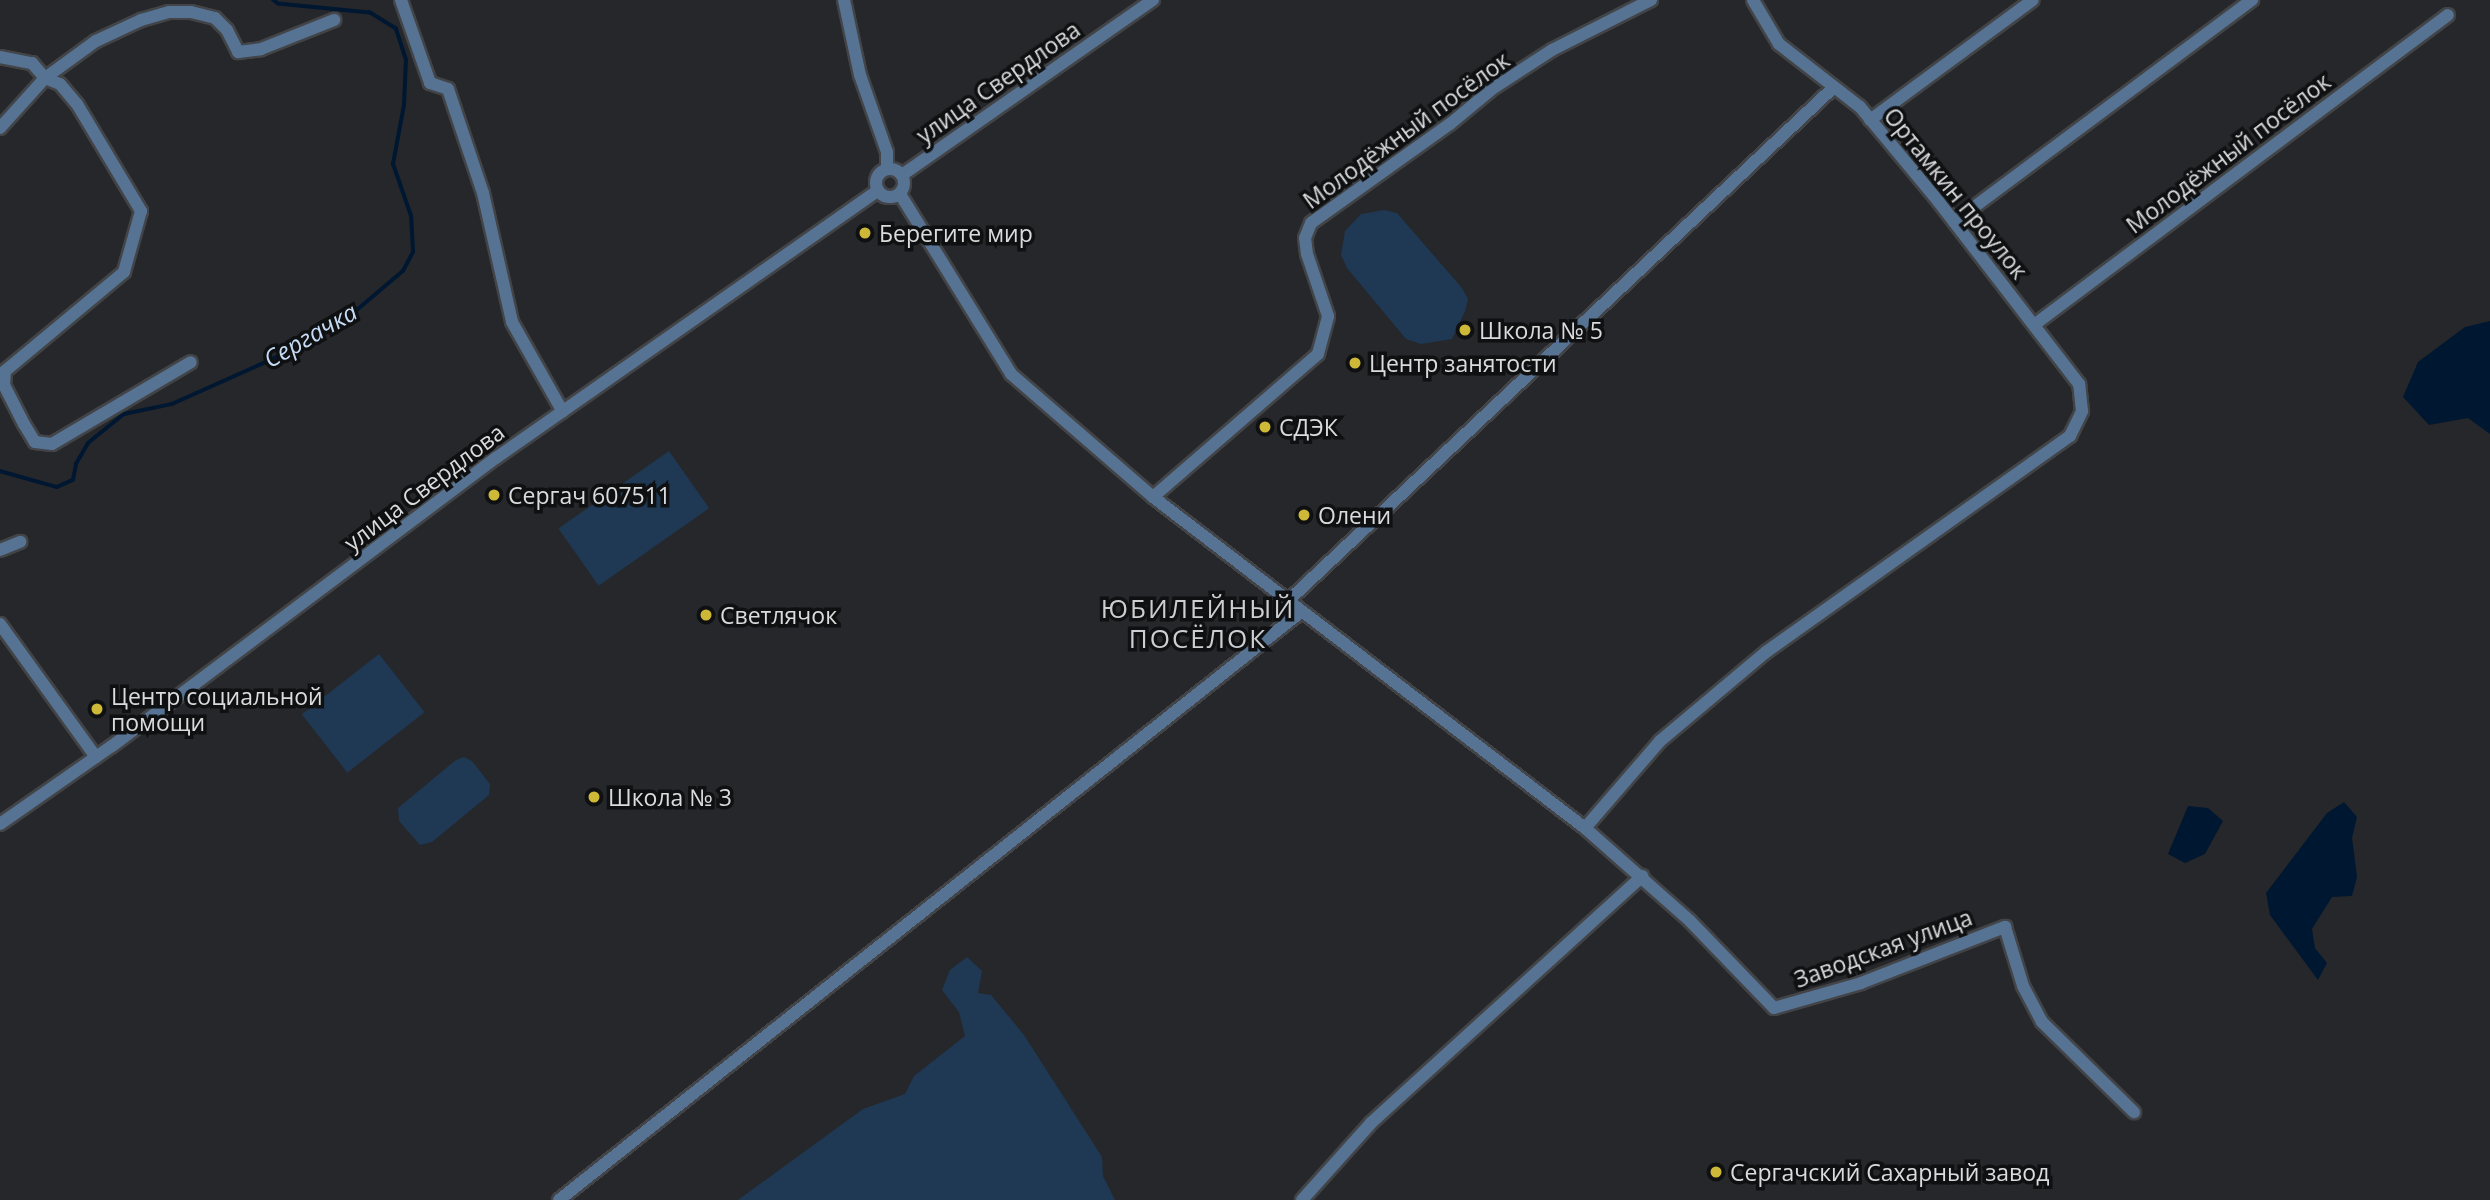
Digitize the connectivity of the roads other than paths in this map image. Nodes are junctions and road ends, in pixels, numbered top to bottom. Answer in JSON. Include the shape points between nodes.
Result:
{"nodes":[{"id":1,"x":401,"y":0,"type":"edge"},
{"id":2,"x":844,"y":0,"type":"edge"},
{"id":3,"x":1153,"y":0,"type":"edge"},
{"id":4,"x":1651,"y":0,"type":"edge"},
{"id":5,"x":1753,"y":0,"type":"edge"},
{"id":6,"x":2033,"y":0,"type":"edge"},
{"id":7,"x":2252,"y":0,"type":"edge"},
{"id":8,"x":170,"y":6,"type":"edge"},
{"id":9,"x":2448,"y":15,"type":"dead end"},
{"id":10,"x":334,"y":20,"type":"dead end"},
{"id":11,"x":0,"y":57,"type":"edge"},
{"id":12,"x":45,"y":78,"type":"junction"},
{"id":13,"x":1834,"y":87,"type":"junction"},
{"id":14,"x":1870,"y":120,"type":"junction"},
{"id":15,"x":0,"y":128,"type":"edge"},
{"id":16,"x":887,"y":169,"type":"junction"},
{"id":17,"x":902,"y":175,"type":"junction"},
{"id":18,"x":878,"y":191,"type":"junction"},
{"id":19,"x":900,"y":194,"type":"junction"},
{"id":20,"x":1954,"y":222,"type":"junction"},
{"id":21,"x":2034,"y":325,"type":"junction"},
{"id":22,"x":191,"y":362,"type":"dead end"},
{"id":23,"x":563,"y":412,"type":"junction"},
{"id":24,"x":1153,"y":497,"type":"junction"},
{"id":25,"x":20,"y":541,"type":"dead end"},
{"id":26,"x":0,"y":550,"type":"edge"},
{"id":27,"x":1288,"y":601,"type":"junction"},
{"id":28,"x":1301,"y":612,"type":"junction"},
{"id":29,"x":0,"y":624,"type":"edge"},
{"id":30,"x":96,"y":757,"type":"junction"},
{"id":31,"x":0,"y":824,"type":"edge"},
{"id":32,"x":1585,"y":828,"type":"junction"},
{"id":33,"x":1642,"y":876,"type":"junction"},
{"id":34,"x":2134,"y":1112,"type":"dead end"},
{"id":35,"x":559,"y":1200,"type":"edge"},
{"id":36,"x":1302,"y":1200,"type":"edge"}],
"edges":[{"from":1,"to":23,"type":"street","via":[[430,83],[448,89],[483,193],[512,321]]},
{"from":2,"to":16,"type":"street","via":[[860,75],[887,152]]},
{"from":3,"to":17,"type":"street","name":"улица Свердлова"},
{"from":4,"to":24,"type":"street","name":"Молодёжный посёлок","via":[[1552,50],[1492,89],[1311,223],[1305,238],[1307,254],[1328,316],[1318,354]]},
{"from":5,"to":13,"type":"street","name":"Ортамкин проулок","via":[[1779,44]]},
{"from":6,"to":14,"type":"street"},
{"from":7,"to":20,"type":"street"},
{"from":8,"to":10,"type":"street","via":[[215,18],[238,52],[261,49]]},
{"from":8,"to":12,"type":"street","via":[[96,41]]},
{"from":9,"to":21,"type":"street","name":"Молодёжный посёлок"},
{"from":11,"to":12,"type":"street","via":[[32,63]]},
{"from":12,"to":15,"type":"street"},
{"from":12,"to":22,"type":"street","via":[[60,84],[76,104],[141,211],[124,272],[5,371],[4,384],[23,424],[35,442],[52,444]]},
{"from":13,"to":14,"type":"street","name":"Ортамкин проулок"},
{"from":13,"to":27,"type":"street"},
{"from":14,"to":20,"type":"street","name":"Ортамкин проулок"},
{"from":16,"to":17,"type":"street"},
{"from":16,"to":18,"type":"street","via":[[875,182]]},
{"from":17,"to":19,"type":"street"},
{"from":18,"to":19,"type":"street","via":[[892,197]]},
{"from":18,"to":23,"type":"street","name":"улица Свердлова"},
{"from":19,"to":24,"type":"street","via":[[1011,373]]},
{"from":20,"to":21,"type":"street","name":"Ортамкин проулок"},
{"from":21,"to":32,"type":"street","name":"Ортамкин проулок","via":[[2079,384],[2082,411],[2070,436],[1766,652],[1660,740]]},
{"from":23,"to":30,"type":"street","name":"улица Свердлова"},
{"from":24,"to":27,"type":"street"},
{"from":25,"to":26,"type":"street"},
{"from":27,"to":28,"type":"street"},
{"from":28,"to":32,"type":"street"},
{"from":28,"to":35,"type":"street"},
{"from":29,"to":30,"type":"street"},
{"from":30,"to":31,"type":"street","name":"улица Свердлова"},
{"from":32,"to":33,"type":"street"},
{"from":33,"to":34,"type":"street","name":"Заводская улица","via":[[1774,1008],[1861,983],[2005,927],[2023,986],[2042,1023]]},
{"from":33,"to":36,"type":"street","via":[[1371,1123]]}]}
